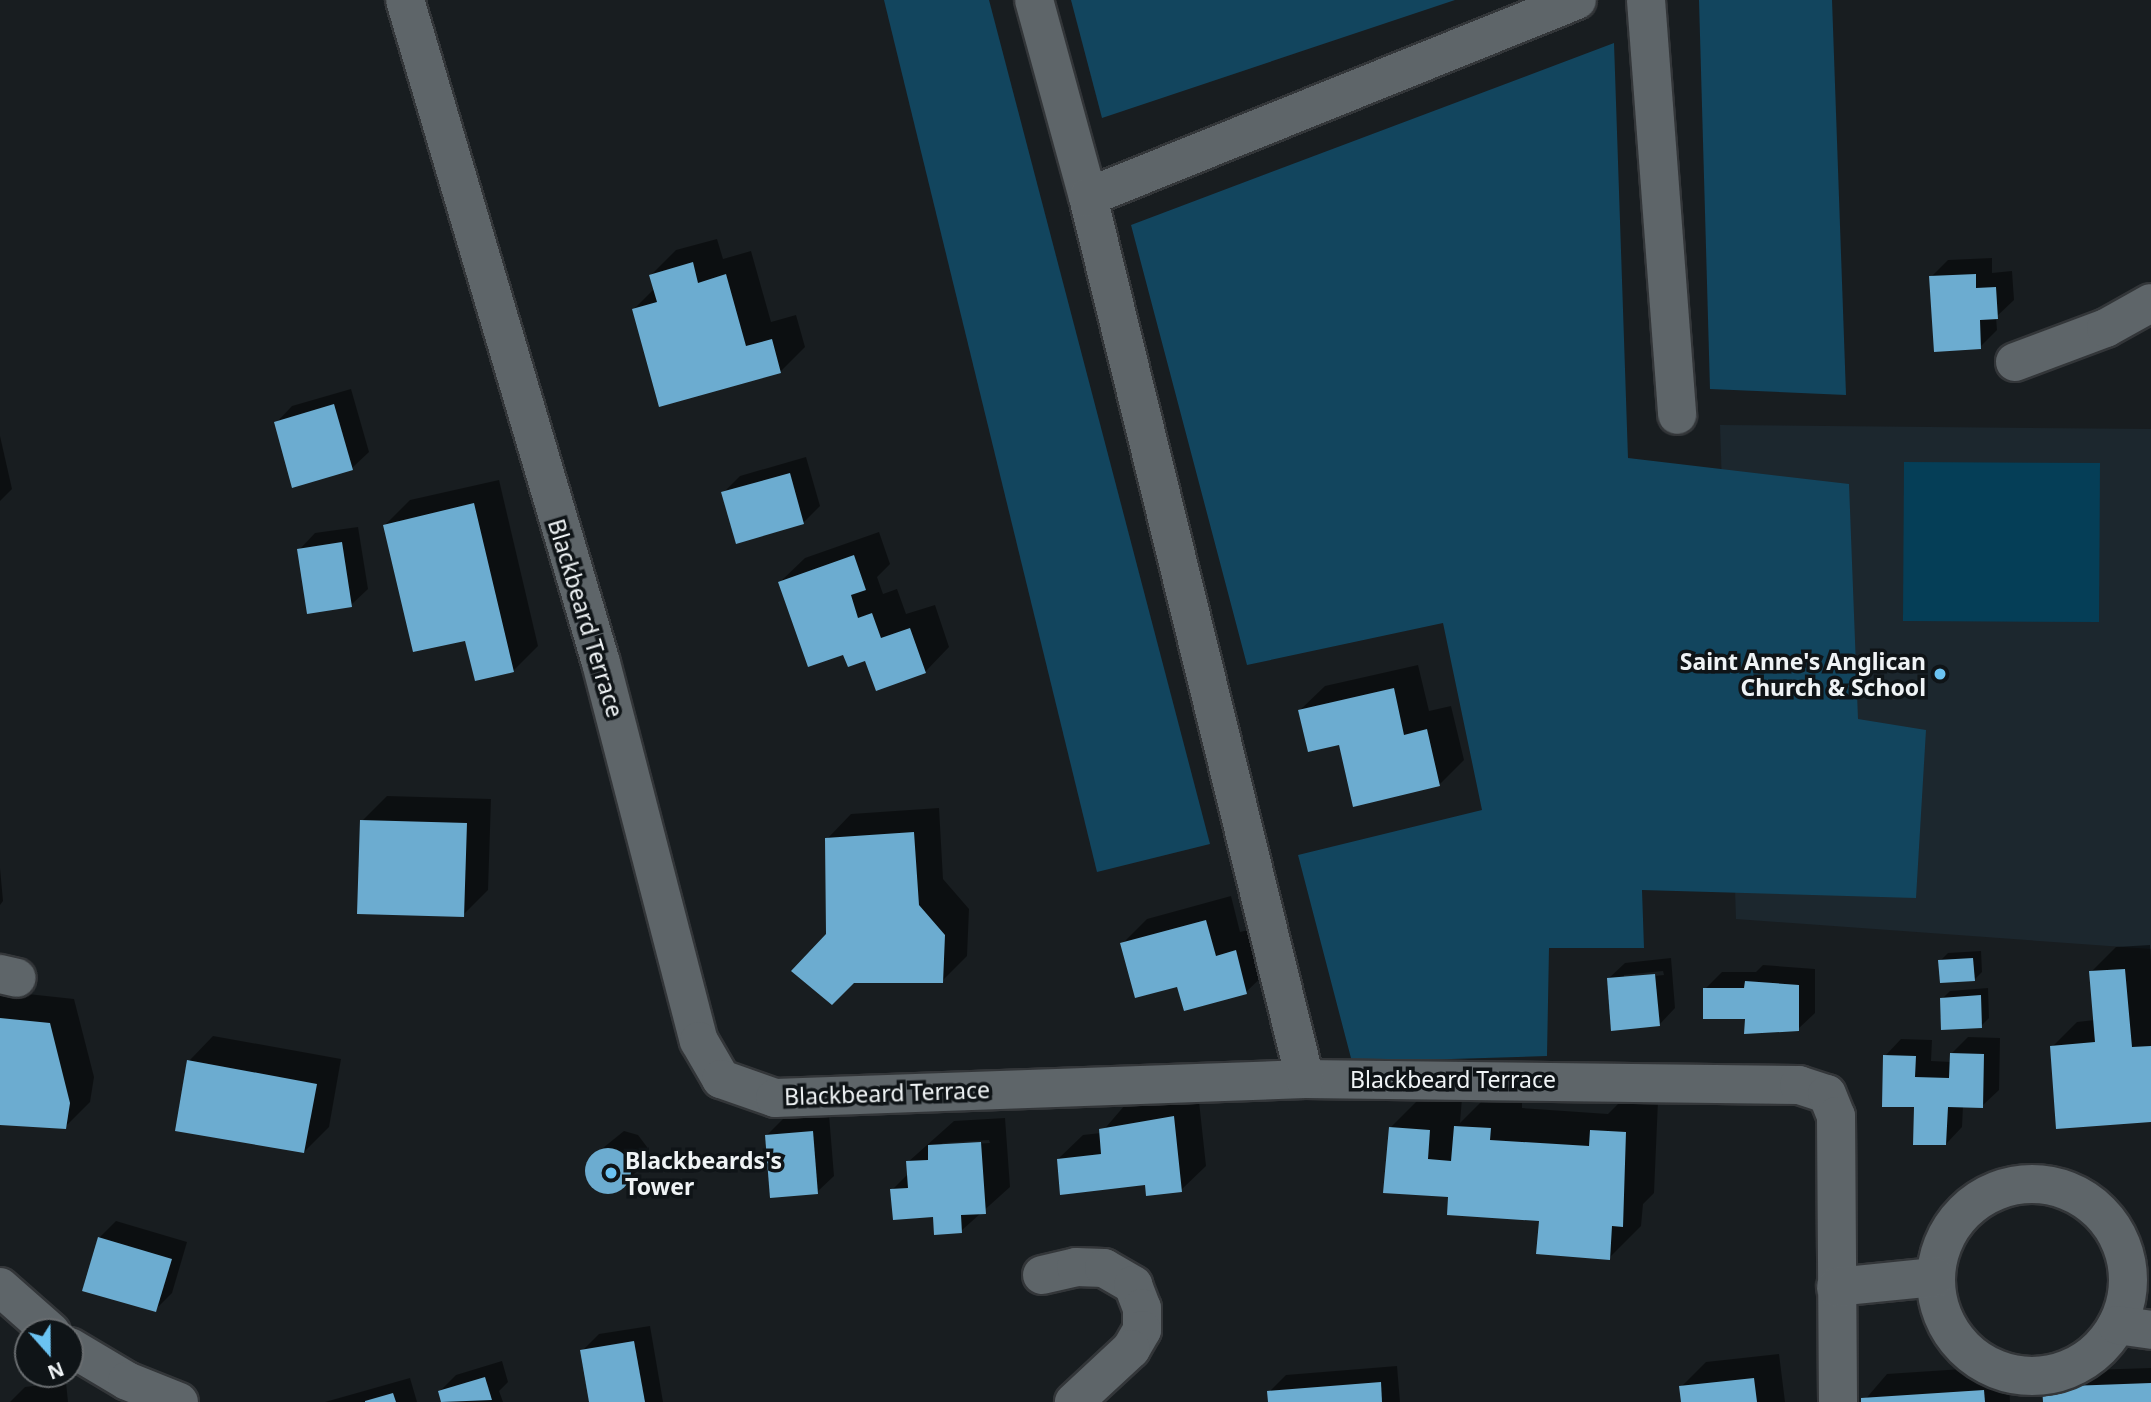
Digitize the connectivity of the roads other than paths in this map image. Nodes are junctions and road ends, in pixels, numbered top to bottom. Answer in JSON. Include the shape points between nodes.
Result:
{"nodes":[{"id":1,"x":405,"y":0,"type":"edge"},
{"id":2,"x":1034,"y":0,"type":"edge"},
{"id":3,"x":1577,"y":0,"type":"edge"},
{"id":4,"x":1646,"y":0,"type":"edge"},
{"id":5,"x":1088,"y":197,"type":"junction"},
{"id":6,"x":2151,"y":303,"type":"edge"},
{"id":7,"x":2015,"y":362,"type":"dead end"},
{"id":8,"x":1677,"y":415,"type":"dead end"},
{"id":9,"x":1305,"y":1079,"type":"junction"},
{"id":10,"x":1042,"y":1275,"type":"dead end"},
{"id":11,"x":1936,"y":1277,"type":"junction"},
{"id":12,"x":0,"y":1287,"type":"edge"},
{"id":13,"x":1836,"y":1287,"type":"junction"},
{"id":14,"x":35,"y":1318,"type":"edge"},
{"id":15,"x":2134,"y":1327,"type":"edge"},
{"id":16,"x":84,"y":1356,"type":"edge"},
{"id":17,"x":179,"y":1402,"type":"edge"},
{"id":18,"x":1074,"y":1402,"type":"edge"},
{"id":19,"x":1838,"y":1402,"type":"edge"}],
"edges":[{"from":1,"to":9,"type":"street","name":"Blackbeard Terrace","via":[[601,663],[699,1041],[721,1079],[775,1098]]},
{"from":2,"to":5,"type":"street"},
{"from":3,"to":5,"type":"street"},
{"from":4,"to":8,"type":"street"},
{"from":5,"to":9,"type":"street"},
{"from":6,"to":7,"type":"street","via":[[2106,328]]},
{"from":9,"to":13,"type":"street","name":"Blackbeard Terrace","via":[[1800,1085],[1827,1094],[1836,1116]]},
{"from":10,"to":18,"type":"street","via":[[1076,1266],[1104,1268],[1133,1285],[1142,1308],[1142,1330],[1131,1349]]},
{"from":11,"to":13,"type":"street"},
{"from":11,"to":15,"type":"street","via":[[1940,1309],[1955,1338],[1977,1360],[2007,1374],[2040,1376],[2071,1368]]},
{"from":11,"to":15,"type":"street","via":[[1942,1247],[1957,1219],[1981,1199],[2010,1186],[2041,1184],[2072,1192],[2098,1210],[2117,1234],[2127,1264]]},
{"from":12,"to":14,"type":"street"},
{"from":13,"to":19,"type":"street","name":"Blackbeard Terrace"},
{"from":16,"to":17,"type":"street","via":[[127,1381]]}]}
